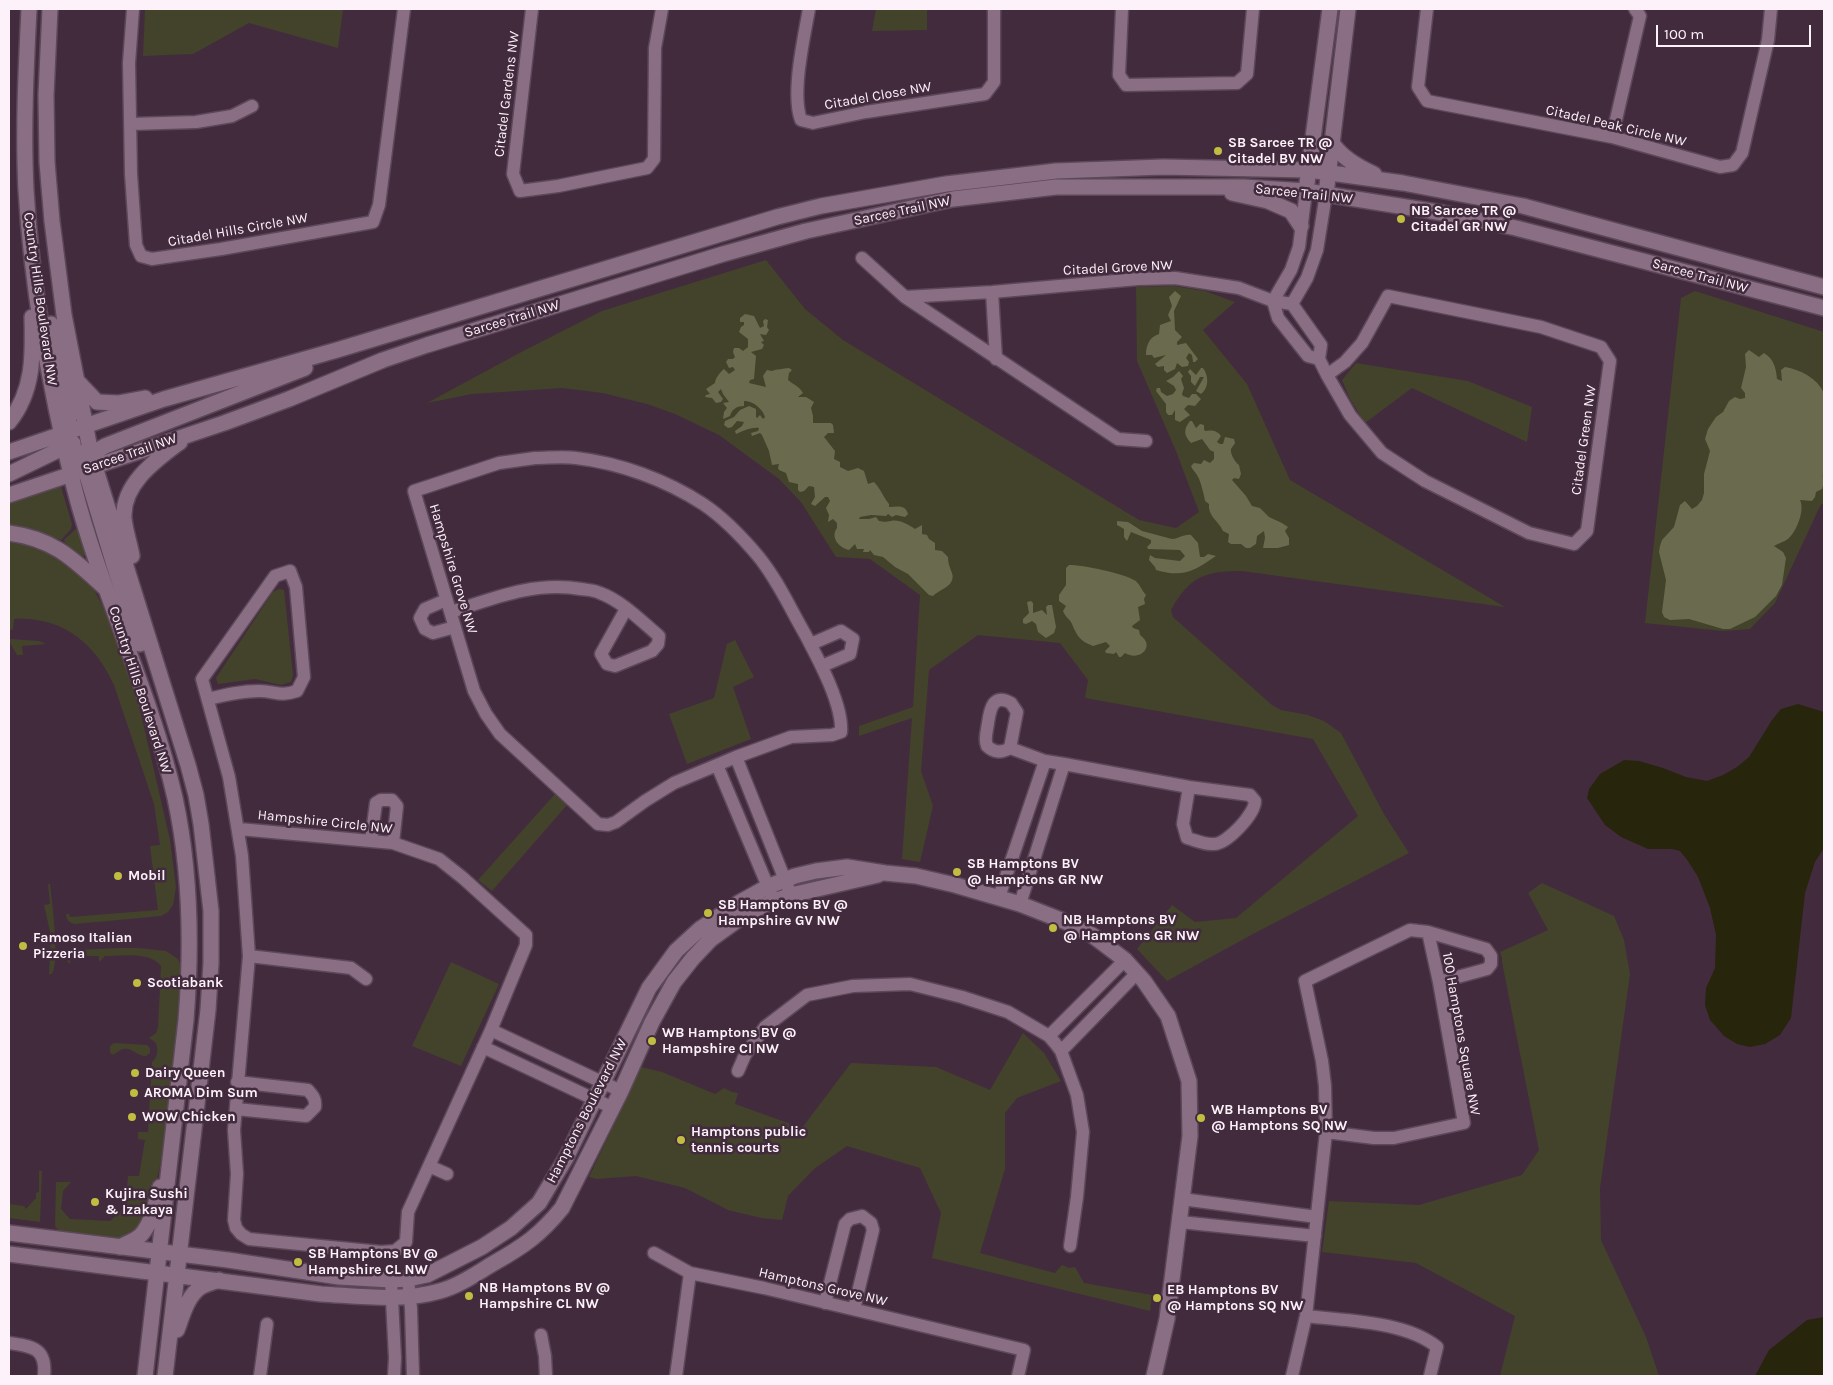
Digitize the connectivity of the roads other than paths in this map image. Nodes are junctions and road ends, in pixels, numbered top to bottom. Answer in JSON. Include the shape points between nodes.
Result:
{"nodes":[{"id":1,"x":29,"y":9,"type":"edge"},
{"id":2,"x":50,"y":9,"type":"edge"},
{"id":3,"x":133,"y":9,"type":"edge"},
{"id":4,"x":404,"y":9,"type":"edge"},
{"id":5,"x":532,"y":9,"type":"edge"},
{"id":6,"x":662,"y":9,"type":"edge"},
{"id":7,"x":809,"y":9,"type":"edge"},
{"id":8,"x":994,"y":9,"type":"edge"},
{"id":9,"x":1122,"y":9,"type":"edge"},
{"id":10,"x":1253,"y":9,"type":"edge"},
{"id":11,"x":1330,"y":9,"type":"edge"},
{"id":12,"x":1348,"y":9,"type":"edge"},
{"id":13,"x":1427,"y":9,"type":"edge"},
{"id":14,"x":1635,"y":9,"type":"edge"},
{"id":15,"x":1771,"y":9,"type":"edge"},
{"id":16,"x":252,"y":106,"type":"dead end"},
{"id":17,"x":131,"y":124,"type":"junction"},
{"id":18,"x":1612,"y":137,"type":"junction"},
{"id":19,"x":1332,"y":143,"type":"junction"},
{"id":20,"x":1309,"y":170,"type":"junction"},
{"id":21,"x":1329,"y":173,"type":"junction"},
{"id":22,"x":1389,"y":181,"type":"junction"},
{"id":23,"x":1209,"y":188,"type":"junction"},
{"id":24,"x":26,"y":191,"type":"junction"},
{"id":25,"x":1306,"y":191,"type":"junction"},
{"id":26,"x":1326,"y":194,"type":"junction"},
{"id":27,"x":1301,"y":226,"type":"junction"},
{"id":28,"x":862,"y":258,"type":"dead end"},
{"id":29,"x":35,"y":283,"type":"junction"},
{"id":30,"x":1824,"y":287,"type":"edge"},
{"id":31,"x":992,"y":292,"type":"junction"},
{"id":32,"x":905,"y":297,"type":"junction"},
{"id":33,"x":1273,"y":301,"type":"junction"},
{"id":34,"x":1292,"y":304,"type":"junction"},
{"id":35,"x":1824,"y":308,"type":"edge"},
{"id":36,"x":337,"y":350,"type":"junction"},
{"id":37,"x":996,"y":359,"type":"junction"},
{"id":38,"x":1319,"y":359,"type":"junction"},
{"id":39,"x":1327,"y":375,"type":"junction"},
{"id":40,"x":77,"y":381,"type":"junction"},
{"id":41,"x":164,"y":399,"type":"junction"},
{"id":42,"x":9,"y":422,"type":"edge"},
{"id":43,"x":190,"y":434,"type":"junction"},
{"id":44,"x":72,"y":437,"type":"junction"},
{"id":45,"x":1146,"y":441,"type":"dead end"},
{"id":46,"x":9,"y":452,"type":"edge"},
{"id":47,"x":85,"y":463,"type":"junction"},
{"id":48,"x":9,"y":474,"type":"edge"},
{"id":49,"x":9,"y":495,"type":"edge"},
{"id":50,"x":9,"y":534,"type":"edge"},
{"id":51,"x":106,"y":589,"type":"junction"},
{"id":52,"x":448,"y":606,"type":"junction"},
{"id":53,"x":626,"y":608,"type":"junction"},
{"id":54,"x":142,"y":614,"type":"junction"},
{"id":55,"x":455,"y":626,"type":"junction"},
{"id":56,"x":811,"y":644,"type":"junction"},
{"id":57,"x":822,"y":666,"type":"junction"},
{"id":58,"x":208,"y":699,"type":"junction"},
{"id":59,"x":1010,"y":748,"type":"dead end"},
{"id":60,"x":184,"y":753,"type":"junction"},
{"id":61,"x":736,"y":757,"type":"junction"},
{"id":62,"x":1045,"y":761,"type":"junction"},
{"id":63,"x":1064,"y":764,"type":"junction"},
{"id":64,"x":717,"y":765,"type":"junction"},
{"id":65,"x":1189,"y":787,"type":"junction"},
{"id":66,"x":239,"y":829,"type":"junction"},
{"id":67,"x":371,"y":840,"type":"junction"},
{"id":68,"x":393,"y":843,"type":"junction"},
{"id":69,"x":885,"y":874,"type":"junction"},
{"id":70,"x":785,"y":879,"type":"junction"},
{"id":71,"x":767,"y":887,"type":"junction"},
{"id":72,"x":791,"y":895,"type":"junction"},
{"id":73,"x":999,"y":898,"type":"junction"},
{"id":74,"x":774,"y":902,"type":"junction"},
{"id":75,"x":1020,"y":904,"type":"junction"},
{"id":76,"x":1428,"y":932,"type":"junction"},
{"id":77,"x":249,"y":956,"type":"junction"},
{"id":78,"x":1125,"y":960,"type":"junction"},
{"id":79,"x":1137,"y":973,"type":"junction"},
{"id":80,"x":366,"y":979,"type":"dead end"},
{"id":81,"x":1440,"y":982,"type":"junction"},
{"id":82,"x":491,"y":1030,"type":"junction"},
{"id":83,"x":1049,"y":1036,"type":"junction"},
{"id":84,"x":483,"y":1047,"type":"junction"},
{"id":85,"x":1061,"y":1051,"type":"junction"},
{"id":86,"x":738,"y":1071,"type":"dead end"},
{"id":87,"x":237,"y":1082,"type":"junction"},
{"id":88,"x":603,"y":1082,"type":"junction"},
{"id":89,"x":621,"y":1091,"type":"junction"},
{"id":90,"x":594,"y":1099,"type":"junction"},
{"id":91,"x":613,"y":1108,"type":"junction"},
{"id":92,"x":236,"y":1109,"type":"junction"},
{"id":93,"x":1326,"y":1132,"type":"junction"},
{"id":94,"x":172,"y":1142,"type":"junction"},
{"id":95,"x":428,"y":1166,"type":"junction"},
{"id":96,"x":447,"y":1174,"type":"dead end"},
{"id":97,"x":1182,"y":1199,"type":"junction"},
{"id":98,"x":1317,"y":1217,"type":"junction"},
{"id":99,"x":1180,"y":1222,"type":"junction"},
{"id":100,"x":9,"y":1233,"type":"edge"},
{"id":101,"x":1315,"y":1236,"type":"junction"},
{"id":102,"x":120,"y":1246,"type":"junction"},
{"id":103,"x":1070,"y":1246,"type":"dead end"},
{"id":104,"x":160,"y":1251,"type":"junction"},
{"id":105,"x":654,"y":1253,"type":"dead end"},
{"id":106,"x":9,"y":1254,"type":"edge"},
{"id":107,"x":180,"y":1254,"type":"junction"},
{"id":108,"x":157,"y":1272,"type":"junction"},
{"id":109,"x":690,"y":1273,"type":"junction"},
{"id":110,"x":178,"y":1275,"type":"junction"},
{"id":111,"x":408,"y":1279,"type":"junction"},
{"id":112,"x":218,"y":1280,"type":"junction"},
{"id":113,"x":391,"y":1280,"type":"junction"},
{"id":114,"x":410,"y":1296,"type":"junction"},
{"id":115,"x":392,"y":1297,"type":"junction"},
{"id":116,"x":825,"y":1303,"type":"junction"},
{"id":117,"x":854,"y":1309,"type":"junction"},
{"id":118,"x":1306,"y":1316,"type":"junction"},
{"id":119,"x":266,"y":1324,"type":"dead end"},
{"id":120,"x":541,"y":1335,"type":"dead end"},
{"id":121,"x":9,"y":1343,"type":"edge"},
{"id":122,"x":169,"y":1350,"type":"junction"},
{"id":123,"x":44,"y":1376,"type":"edge"},
{"id":124,"x":145,"y":1376,"type":"edge"},
{"id":125,"x":165,"y":1376,"type":"edge"},
{"id":126,"x":260,"y":1376,"type":"edge"},
{"id":127,"x":394,"y":1376,"type":"edge"},
{"id":128,"x":413,"y":1376,"type":"edge"},
{"id":129,"x":546,"y":1376,"type":"edge"},
{"id":130,"x":676,"y":1376,"type":"edge"},
{"id":131,"x":1018,"y":1376,"type":"edge"},
{"id":132,"x":1154,"y":1376,"type":"edge"},
{"id":133,"x":1292,"y":1376,"type":"edge"},
{"id":134,"x":1430,"y":1376,"type":"edge"}],
"edges":[{"from":1,"to":24,"type":"main road","name":"Country Hills Boulevard NW"},
{"from":2,"to":40,"type":"main road","name":"Country Hills Boulevard NW","via":[[47,162],[59,277]]},
{"from":3,"to":17,"type":"street","name":"Citadel Hills Circle NW","via":[[129,63]]},
{"from":4,"to":17,"type":"street","name":"Citadel Hills Circle NW","via":[[379,205],[373,222],[174,256],[152,259],[141,256],[136,245]]},
{"from":5,"to":6,"type":"street","name":"Citadel Gardens NW","via":[[512,174],[520,191],[647,168],[654,159],[654,48]]},
{"from":7,"to":8,"type":"street","name":"Citadel Close NW","via":[[800,58],[797,110],[801,120],[813,123],[985,94],[994,82]]},
{"from":9,"to":10,"type":"street","via":[[1119,74],[1126,84],[1237,83],[1247,74]]},
{"from":11,"to":20,"type":"main road"},
{"from":12,"to":19,"type":"main road"},
{"from":13,"to":18,"type":"street","name":"Citadel Peak Circle NW","via":[[1418,87],[1427,102]]},
{"from":14,"to":18,"type":"street","via":[[1640,16]]},
{"from":15,"to":18,"type":"street","name":"Citadel Peak Circle NW","via":[[1768,40],[1742,153],[1732,165],[1720,167]]},
{"from":16,"to":17,"type":"street","via":[[232,116],[196,122]]},
{"from":19,"to":21,"type":"main road"},
{"from":19,"to":22,"type":"main road","via":[[1359,168]]},
{"from":20,"to":21,"type":"main road","name":"Sarcee Trail NW"},
{"from":20,"to":25,"type":"main road"},
{"from":20,"to":36,"type":"main road","name":"Sarcee Trail NW","via":[[1162,167],[1056,170],[946,184],[850,201],[768,219]]},
{"from":21,"to":22,"type":"main road","name":"Sarcee Trail NW"},
{"from":21,"to":26,"type":"main road"},
{"from":22,"to":30,"type":"main road","name":"Sarcee Trail NW","via":[[1523,206]]},
{"from":23,"to":25,"type":"main road","name":"Sarcee Trail NW"},
{"from":23,"to":27,"type":"main road","via":[[1268,202],[1290,211]]},
{"from":23,"to":43,"type":"main road","name":"Sarcee Trail NW","via":[[1056,187],[954,199],[806,231],[426,345]]},
{"from":24,"to":29,"type":"main road","name":"Country Hills Boulevard NW"},
{"from":24,"to":44,"type":"main road","via":[[38,231]]},
{"from":25,"to":26,"type":"main road","name":"Sarcee Trail NW"},
{"from":25,"to":27,"type":"street"},
{"from":26,"to":34,"type":"street","via":[[1317,250],[1307,278]]},
{"from":26,"to":35,"type":"main road","name":"Sarcee Trail NW","via":[[1516,228]]},
{"from":27,"to":33,"type":"street","via":[[1299,247],[1291,270]]},
{"from":28,"to":32,"type":"street"},
{"from":29,"to":42,"type":"main road","via":[[31,373],[22,402]]},
{"from":29,"to":44,"type":"main road","name":"Country Hills Boulevard NW","via":[[46,362]]},
{"from":31,"to":32,"type":"street","name":"Citadel Grove NW"},
{"from":31,"to":33,"type":"street","name":"Citadel Grove NW","via":[[1175,278],[1239,288]]},
{"from":31,"to":37,"type":"street"},
{"from":32,"to":37,"type":"street"},
{"from":33,"to":34,"type":"street"},
{"from":33,"to":38,"type":"street","name":"Citadel Green NW","via":[[1278,318],[1308,356]]},
{"from":34,"to":38,"type":"street","name":"Citadel Green NW","via":[[1321,346]]},
{"from":36,"to":41,"type":"main road","name":"Sarcee Trail NW"},
{"from":36,"to":47,"type":"main road","via":[[307,367],[114,442]]},
{"from":37,"to":45,"type":"street","via":[[1118,439]]},
{"from":38,"to":39,"type":"street","name":"Citadel Green NW"},
{"from":39,"to":39,"type":"street","name":"Citadel Green NW","via":[[1350,415],[1382,453],[1425,481],[1530,534],[1574,544],[1587,531],[1610,361],[1601,347],[1541,327],[1388,296],[1362,343],[1345,362]]},
{"from":40,"to":41,"type":"main road","via":[[96,402]]},
{"from":40,"to":44,"type":"main road","name":"Country Hills Boulevard NW"},
{"from":41,"to":44,"type":"main road","name":"Sarcee Trail NW"},
{"from":43,"to":47,"type":"main road","name":"Sarcee Trail NW"},
{"from":43,"to":54,"type":"main road","via":[[147,469],[130,492],[125,507],[124,518]]},
{"from":44,"to":46,"type":"main road","name":"Sarcee Trail NW"},
{"from":44,"to":47,"type":"main road","name":"Country Hills Boulevard NW"},
{"from":44,"to":47,"type":"main road","name":"Country Hills Boulevard NW"},
{"from":44,"to":48,"type":"main road"},
{"from":47,"to":49,"type":"main road","name":"Sarcee Trail NW"},
{"from":47,"to":51,"type":"main road","name":"Country Hills Boulevard NW","via":[[79,505]]},
{"from":47,"to":54,"type":"main road","name":"Country Hills Boulevard NW"},
{"from":47,"to":60,"type":"main road","via":[[115,568],[166,722]]},
{"from":50,"to":51,"type":"main road","via":[[40,540],[57,548]]},
{"from":51,"to":94,"type":"main road","name":"Country Hills Boulevard NW","via":[[166,765],[183,839],[188,880],[190,970]]},
{"from":52,"to":53,"type":"street","via":[[537,587],[600,592]]},
{"from":52,"to":55,"type":"street","name":"Hampshire Grove NW"},
{"from":52,"to":55,"type":"street","via":[[425,609],[420,618],[425,629],[433,633]]},
{"from":52,"to":56,"type":"street","name":"Hampshire Grove NW","via":[[414,491],[499,463],[535,458],[575,458],[624,467],[704,504],[759,557]]},
{"from":53,"to":53,"type":"street","via":[[601,654],[607,664],[615,666],[652,651],[658,644],[658,636]]},
{"from":54,"to":60,"type":"main road","name":"Country Hills Boulevard NW"},
{"from":55,"to":64,"type":"street","name":"Hampshire Grove NW","via":[[474,691],[500,734],[598,824],[616,822],[674,783]]},
{"from":56,"to":57,"type":"street","name":"Hampshire Grove NW"},
{"from":56,"to":57,"type":"street","via":[[841,631],[853,639],[850,654]]},
{"from":57,"to":61,"type":"street","name":"Hampshire Grove NW","via":[[842,719],[841,732],[791,737]]},
{"from":58,"to":58,"type":"street","via":[[239,692],[285,695],[297,691],[304,677],[296,587],[290,571],[275,576],[202,679]]},
{"from":58,"to":66,"type":"street"},
{"from":59,"to":62,"type":"street"},
{"from":60,"to":107,"type":"main road","name":"Country Hills Boulevard NW","via":[[201,824],[212,950]]},
{"from":61,"to":64,"type":"street","name":"Hampshire Grove NW"},
{"from":61,"to":70,"type":"street"},
{"from":62,"to":63,"type":"street"},
{"from":62,"to":73,"type":"street"},
{"from":63,"to":65,"type":"street"},
{"from":63,"to":75,"type":"street"},
{"from":64,"to":71,"type":"street"},
{"from":65,"to":65,"type":"street","via":[[1183,824],[1187,838],[1212,844],[1223,842],[1253,810],[1255,801],[1250,795]]},
{"from":66,"to":67,"type":"street","name":"Hampshire Circle NW"},
{"from":66,"to":77,"type":"street","name":"Hampshire Circle NW"},
{"from":67,"to":68,"type":"street","name":"Hampshire Circle NW"},
{"from":67,"to":68,"type":"street","via":[[376,803],[392,800],[397,806]]},
{"from":68,"to":82,"type":"street","name":"Hampshire Circle NW","via":[[439,860],[526,935],[526,945]]},
{"from":69,"to":70,"type":"main road","name":"Hamptons Boulevard NW","via":[[847,867]]},
{"from":69,"to":72,"type":"main road","name":"Hamptons Boulevard NW"},
{"from":69,"to":73,"type":"main road","name":"Hamptons Boulevard NW","via":[[916,876]]},
{"from":70,"to":71,"type":"main road","name":"Hamptons Boulevard NW"},
{"from":70,"to":72,"type":"street"},
{"from":71,"to":74,"type":"street"},
{"from":71,"to":88,"type":"main road","name":"Hamptons Boulevard NW","via":[[700,929],[676,951],[649,988]]},
{"from":72,"to":74,"type":"main road","name":"Hamptons Boulevard NW"},
{"from":73,"to":75,"type":"main road","name":"Hamptons Boulevard NW"},
{"from":74,"to":89,"type":"main road","name":"Hamptons Boulevard NW","via":[[746,914],[710,940],[693,958],[674,982],[652,1022]]},
{"from":75,"to":78,"type":"main road","name":"Hamptons Boulevard NW","via":[[1092,935]]},
{"from":76,"to":81,"type":"street","name":"100 Hamptons Square NW"},
{"from":76,"to":81,"type":"street","via":[[1486,949],[1491,956],[1491,964],[1486,969]]},
{"from":76,"to":93,"type":"street","via":[[1402,932],[1305,981],[1322,1061]]},
{"from":77,"to":80,"type":"street","via":[[351,968]]},
{"from":77,"to":87,"type":"street","name":"Hampshire Circle NW"},
{"from":78,"to":79,"type":"main road","name":"Hamptons Boulevard NW"},
{"from":78,"to":83,"type":"street"},
{"from":79,"to":85,"type":"street"},
{"from":79,"to":97,"type":"main road","name":"Hamptons Boulevard NW","via":[[1168,1016],[1188,1081],[1190,1136]]},
{"from":81,"to":93,"type":"street","name":"100 Hamptons Square NW","via":[[1464,1123],[1394,1138]]},
{"from":82,"to":84,"type":"street","name":"Hampshire Circle NW"},
{"from":82,"to":88,"type":"street"},
{"from":83,"to":85,"type":"street"},
{"from":83,"to":86,"type":"street","via":[[1008,1012],[962,997],[910,984],[853,986],[807,996],[800,1001],[765,1027]]},
{"from":84,"to":90,"type":"street"},
{"from":84,"to":95,"type":"street","name":"Hampshire Circle NW"},
{"from":85,"to":103,"type":"street","via":[[1077,1095],[1084,1132]]},
{"from":87,"to":92,"type":"street","name":"Hampshire Circle NW"},
{"from":87,"to":92,"type":"street","via":[[308,1090],[314,1096],[315,1107],[306,1116]]},
{"from":88,"to":89,"type":"street"},
{"from":88,"to":90,"type":"main road","name":"Hamptons Boulevard NW"},
{"from":89,"to":91,"type":"main road","name":"Hamptons Boulevard NW"},
{"from":90,"to":91,"type":"street"},
{"from":90,"to":111,"type":"main road","name":"Hamptons Boulevard NW","via":[[566,1158],[539,1202],[511,1228],[482,1247],[427,1275]]},
{"from":91,"to":114,"type":"main road","name":"Hamptons Boulevard NW","via":[[562,1208],[548,1225],[524,1246],[464,1281],[440,1292]]},
{"from":92,"to":95,"type":"street","name":"Hampshire Circle NW","via":[[234,1220],[240,1234],[249,1239],[395,1251],[406,1242],[408,1212]]},
{"from":93,"to":98,"type":"street"},
{"from":94,"to":102,"type":"main road","via":[[146,1228],[140,1236]]},
{"from":94,"to":104,"type":"main road","name":"Country Hills Boulevard NW"},
{"from":95,"to":96,"type":"street"},
{"from":97,"to":98,"type":"street"},
{"from":97,"to":99,"type":"main road","name":"Hamptons Boulevard NW"},
{"from":98,"to":101,"type":"street"},
{"from":99,"to":101,"type":"street"},
{"from":99,"to":132,"type":"main road","name":"Hamptons Boulevard NW","via":[[1167,1319]]},
{"from":100,"to":102,"type":"main road","name":"Hamptons Boulevard NW"},
{"from":101,"to":118,"type":"street"},
{"from":102,"to":104,"type":"main road","name":"Hamptons Boulevard NW"},
{"from":104,"to":107,"type":"main road","name":"Hamptons Boulevard NW"},
{"from":104,"to":108,"type":"main road","name":"Country Hills Boulevard NW"},
{"from":105,"to":109,"type":"street","name":"Hamptons Grove NW"},
{"from":106,"to":108,"type":"main road","name":"Hamptons Boulevard NW"},
{"from":107,"to":110,"type":"main road","name":"Country Hills Boulevard NW"},
{"from":107,"to":113,"type":"main road","name":"Hamptons Boulevard NW","via":[[339,1277]]},
{"from":108,"to":110,"type":"main road","name":"Hamptons Boulevard NW"},
{"from":108,"to":124,"type":"main road","name":"Country Hills Boulevard NW"},
{"from":109,"to":116,"type":"street","name":"Hamptons Grove NW"},
{"from":109,"to":130,"type":"street"},
{"from":110,"to":112,"type":"main road","name":"Hamptons Boulevard NW"},
{"from":110,"to":122,"type":"main road","name":"Country Hills Boulevard NW"},
{"from":111,"to":113,"type":"main road","name":"Hamptons Boulevard NW"},
{"from":111,"to":114,"type":"street"},
{"from":112,"to":115,"type":"main road","name":"Hamptons Boulevard NW","via":[[321,1294]]},
{"from":112,"to":122,"type":"main road","via":[[196,1291]]},
{"from":113,"to":115,"type":"street"},
{"from":114,"to":115,"type":"main road","name":"Hamptons Boulevard NW"},
{"from":114,"to":128,"type":"street"},
{"from":115,"to":127,"type":"street"},
{"from":116,"to":117,"type":"street","name":"Hamptons Grove NW"},
{"from":116,"to":117,"type":"street","via":[[845,1224],[862,1216],[871,1223],[872,1230]]},
{"from":117,"to":131,"type":"street","name":"Hamptons Grove NW","via":[[1024,1350]]},
{"from":118,"to":133,"type":"street"},
{"from":118,"to":134,"type":"street","via":[[1401,1328],[1430,1341],[1437,1346]]},
{"from":119,"to":126,"type":"street"},
{"from":120,"to":129,"type":"street"},
{"from":121,"to":123,"type":"street","via":[[37,1350],[45,1363]]},
{"from":122,"to":125,"type":"main road","name":"Country Hills Boulevard NW"}]}
